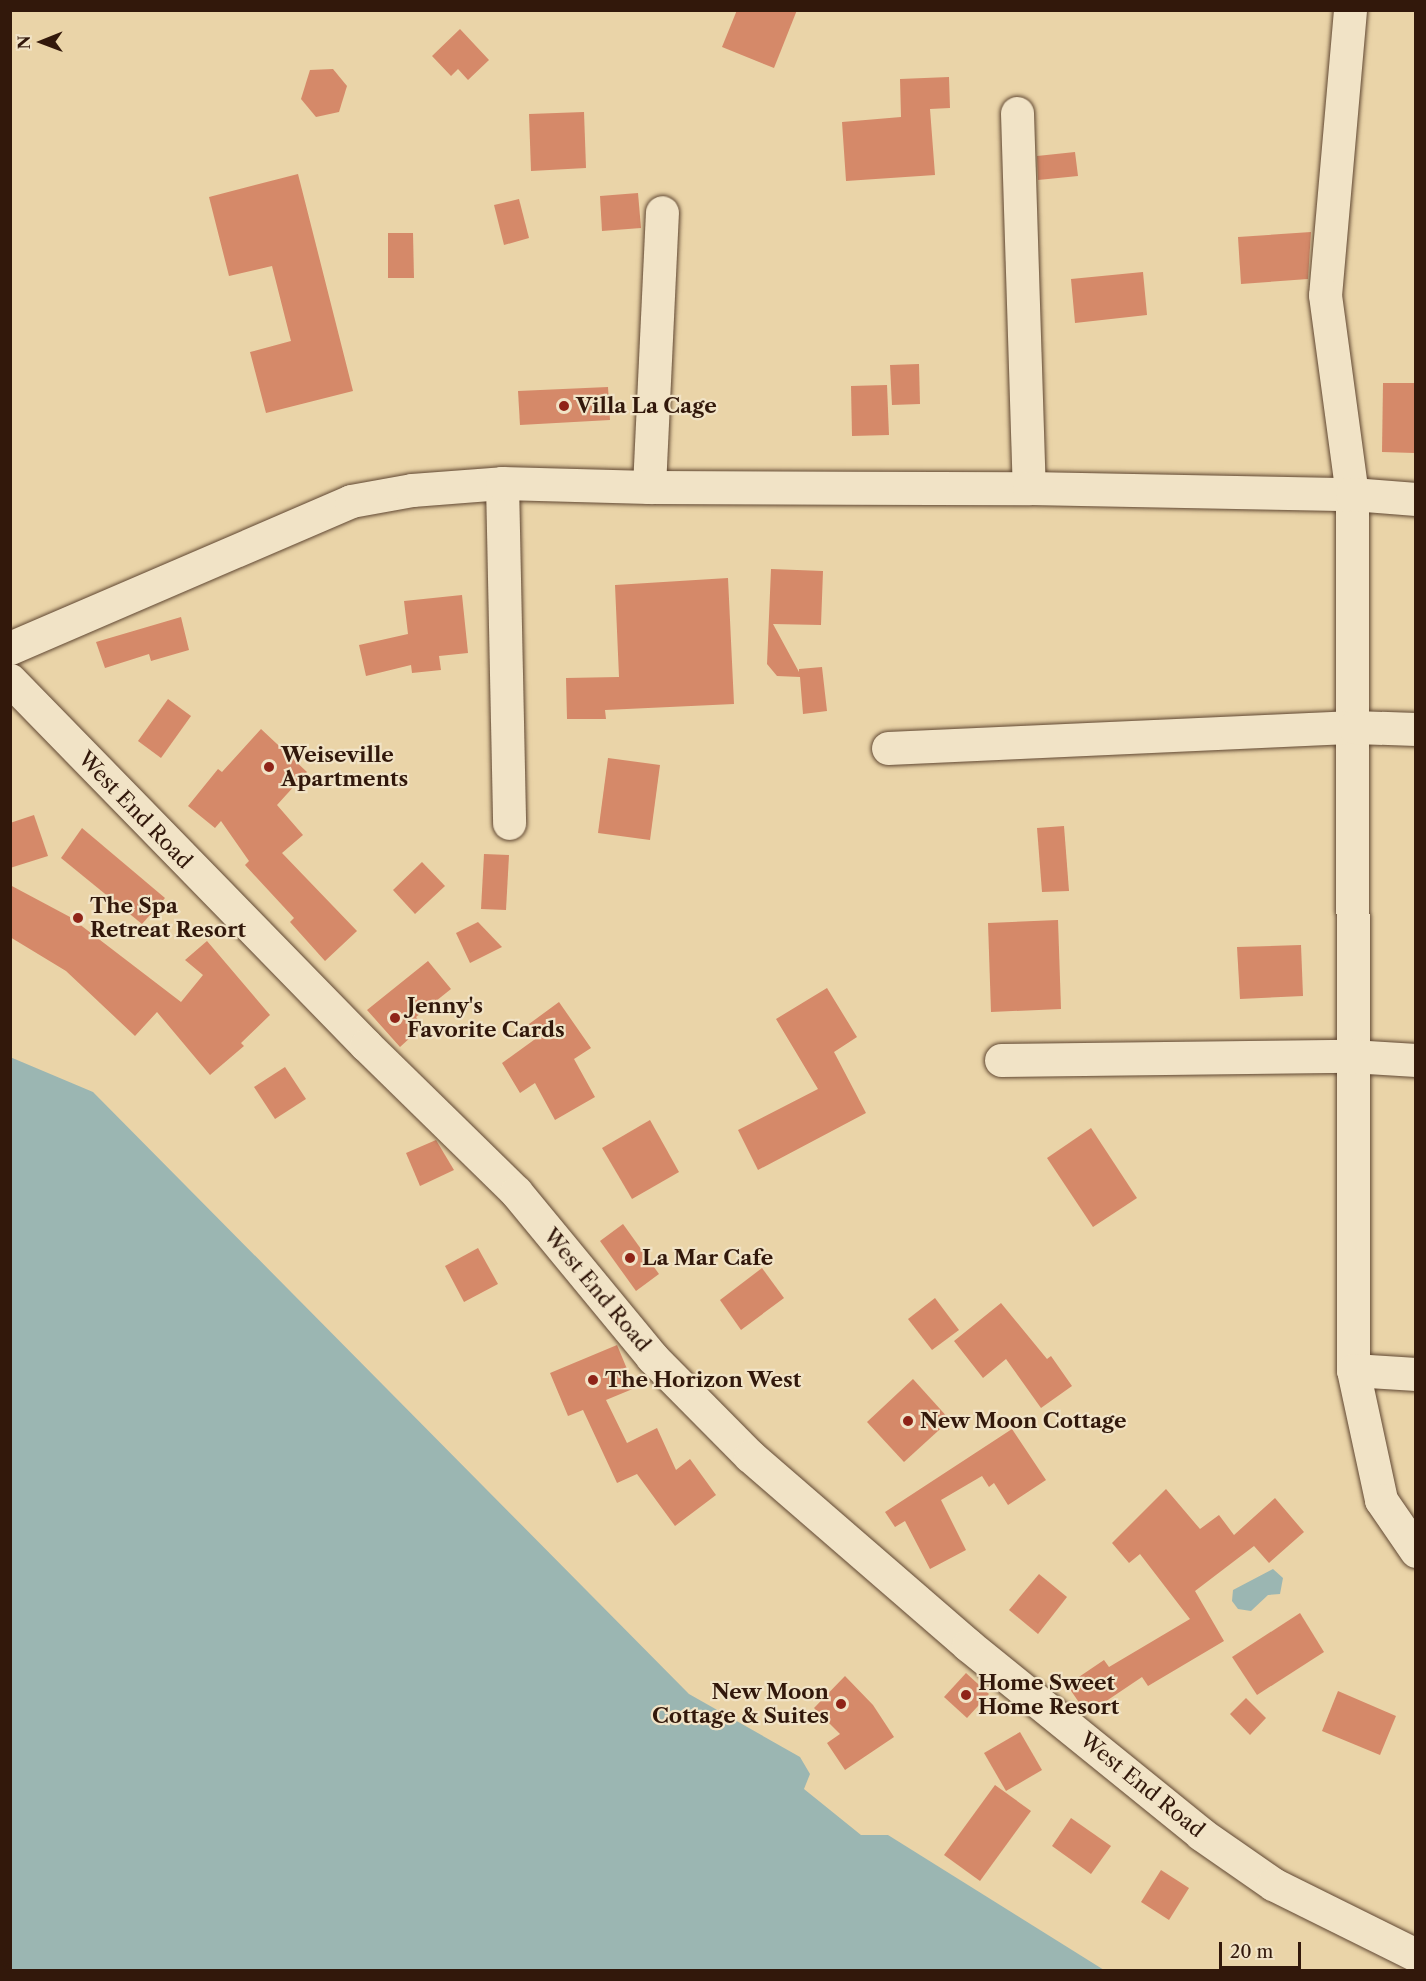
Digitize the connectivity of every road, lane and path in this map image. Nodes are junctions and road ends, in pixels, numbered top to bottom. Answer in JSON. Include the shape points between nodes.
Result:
{"nodes":[{"id":1,"x":1350,"y":10,"type":"edge"},
{"id":2,"x":1017,"y":113,"type":"dead end"},
{"id":3,"x":662,"y":212,"type":"dead end"},
{"id":4,"x":502,"y":483,"type":"junction"},
{"id":5,"x":649,"y":488,"type":"junction"},
{"id":6,"x":1029,"y":488,"type":"junction"},
{"id":7,"x":1352,"y":494,"type":"junction"},
{"id":8,"x":1416,"y":500,"type":"edge"},
{"id":9,"x":10,"y":648,"type":"edge"},
{"id":10,"x":10,"y":681,"type":"edge"},
{"id":11,"x":1354,"y":728,"type":"junction"},
{"id":12,"x":1416,"y":729,"type":"edge"},
{"id":13,"x":888,"y":748,"type":"dead end"},
{"id":14,"x":509,"y":824,"type":"dead end"},
{"id":15,"x":1351,"y":1056,"type":"junction"},
{"id":16,"x":1001,"y":1060,"type":"dead end"},
{"id":17,"x":1416,"y":1060,"type":"edge"},
{"id":18,"x":1353,"y":1370,"type":"junction"},
{"id":19,"x":1416,"y":1374,"type":"edge"},
{"id":20,"x":1416,"y":1551,"type":"edge"},
{"id":21,"x":1416,"y":1955,"type":"edge"}],
"edges":[{"from":1,"to":7,"type":"street","via":[[1325,295]]},
{"from":2,"to":6,"type":"street"},
{"from":3,"to":5,"type":"street"},
{"from":4,"to":5,"type":"street"},
{"from":4,"to":9,"type":"street","via":[[412,490],[351,501]]},
{"from":4,"to":14,"type":"street"},
{"from":5,"to":6,"type":"street"},
{"from":6,"to":7,"type":"street"},
{"from":7,"to":8,"type":"street"},
{"from":7,"to":11,"type":"street"},
{"from":10,"to":21,"type":"street","name":"West End Road","via":[[349,1029],[516,1192],[652,1357],[750,1456],[968,1645],[1201,1834],[1273,1884]]},
{"from":11,"to":12,"type":"street"},
{"from":11,"to":13,"type":"street"},
{"from":11,"to":15,"type":"street"},
{"from":15,"to":16,"type":"street"},
{"from":15,"to":17,"type":"street"},
{"from":15,"to":18,"type":"street"},
{"from":18,"to":19,"type":"street"},
{"from":18,"to":20,"type":"street","via":[[1381,1500]]}]}
